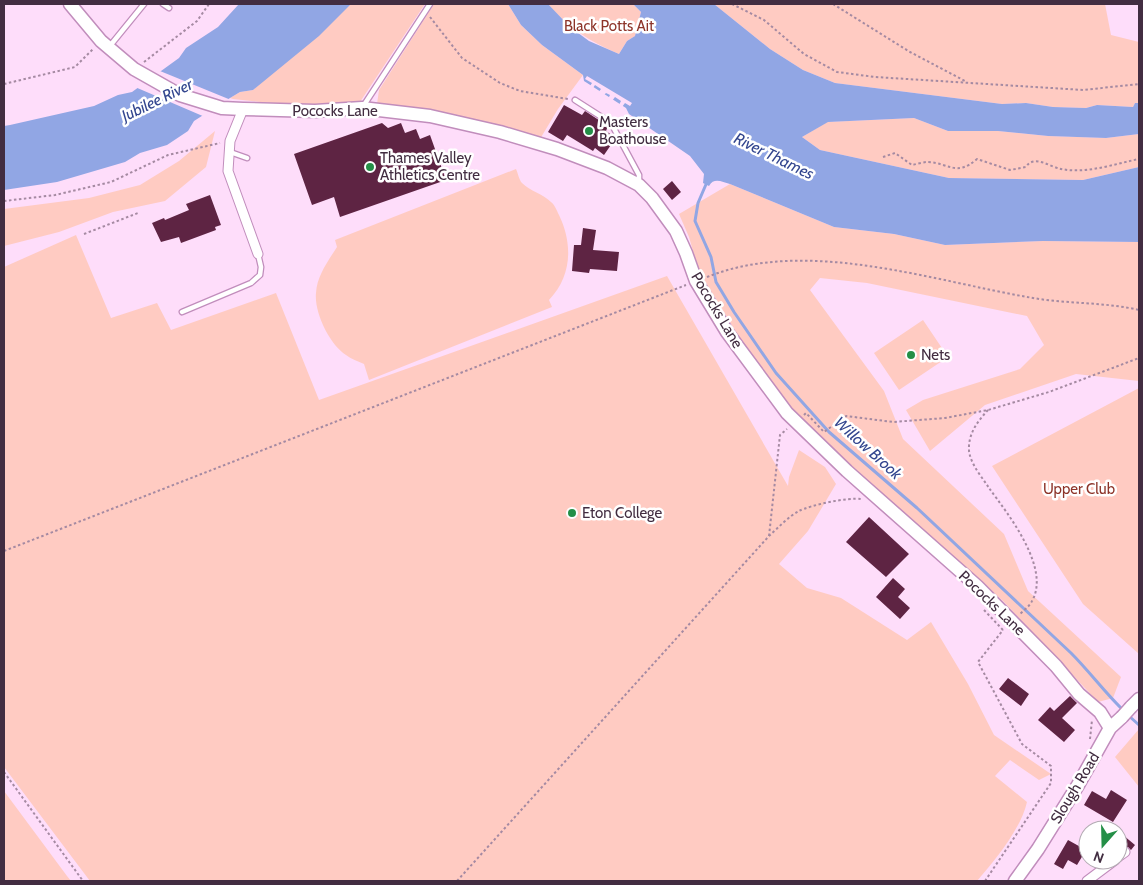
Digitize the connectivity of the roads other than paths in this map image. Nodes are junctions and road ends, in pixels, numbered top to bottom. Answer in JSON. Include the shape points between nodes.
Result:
{"nodes":[{"id":1,"x":70,"y":4,"type":"edge"},
{"id":2,"x":144,"y":4,"type":"edge"},
{"id":3,"x":163,"y":4,"type":"edge"},
{"id":4,"x":430,"y":4,"type":"edge"},
{"id":5,"x":169,"y":8,"type":"dead end"},
{"id":6,"x":105,"y":44,"type":"junction"},
{"id":7,"x":575,"y":100,"type":"road end"},
{"id":8,"x":362,"y":108,"type":"junction"},
{"id":9,"x":243,"y":110,"type":"junction"},
{"id":10,"x":230,"y":152,"type":"junction"},
{"id":11,"x":247,"y":158,"type":"dead end"},
{"id":12,"x":639,"y":185,"type":"junction"},
{"id":13,"x":258,"y":254,"type":"joint"},
{"id":14,"x":182,"y":312,"type":"dead end"},
{"id":15,"x":1135,"y":703,"type":"edge"},
{"id":16,"x":1110,"y":728,"type":"junction"},
{"id":17,"x":1101,"y":870,"type":"edge"},
{"id":18,"x":1015,"y":881,"type":"edge"},
{"id":19,"x":1087,"y":881,"type":"edge"}],
"edges":[{"from":1,"to":6,"type":"main road","name":"Pococks Lane"},
{"from":2,"to":6,"type":"lane"},
{"from":3,"to":5,"type":"lane"},
{"from":4,"to":8,"type":"lane"},
{"from":6,"to":9,"type":"main road","name":"Pococks Lane","via":[[137,71],[180,95],[222,108]]},
{"from":7,"to":12,"type":"lane","via":[[611,123],[639,175]]},
{"from":8,"to":9,"type":"main road","name":"Pococks Lane"},
{"from":8,"to":12,"type":"main road","name":"Pococks Lane","via":[[430,116],[500,132],[608,168]]},
{"from":9,"to":10,"type":"street","via":[[230,141]]},
{"from":10,"to":11,"type":"lane"},
{"from":10,"to":13,"type":"street","via":[[228,171]]},
{"from":12,"to":16,"type":"main road","name":"Pococks Lane","via":[[676,232],[696,281],[727,332],[787,413],[847,472],[976,586],[1100,712]]},
{"from":13,"to":14,"type":"lane","via":[[260,276],[251,283]]},
{"from":15,"to":16,"type":"main road","name":"Slough Road","bridge":true},
{"from":16,"to":18,"type":"main road","name":"Slough Road","via":[[1078,785]]},
{"from":17,"to":19,"type":"street"}]}
